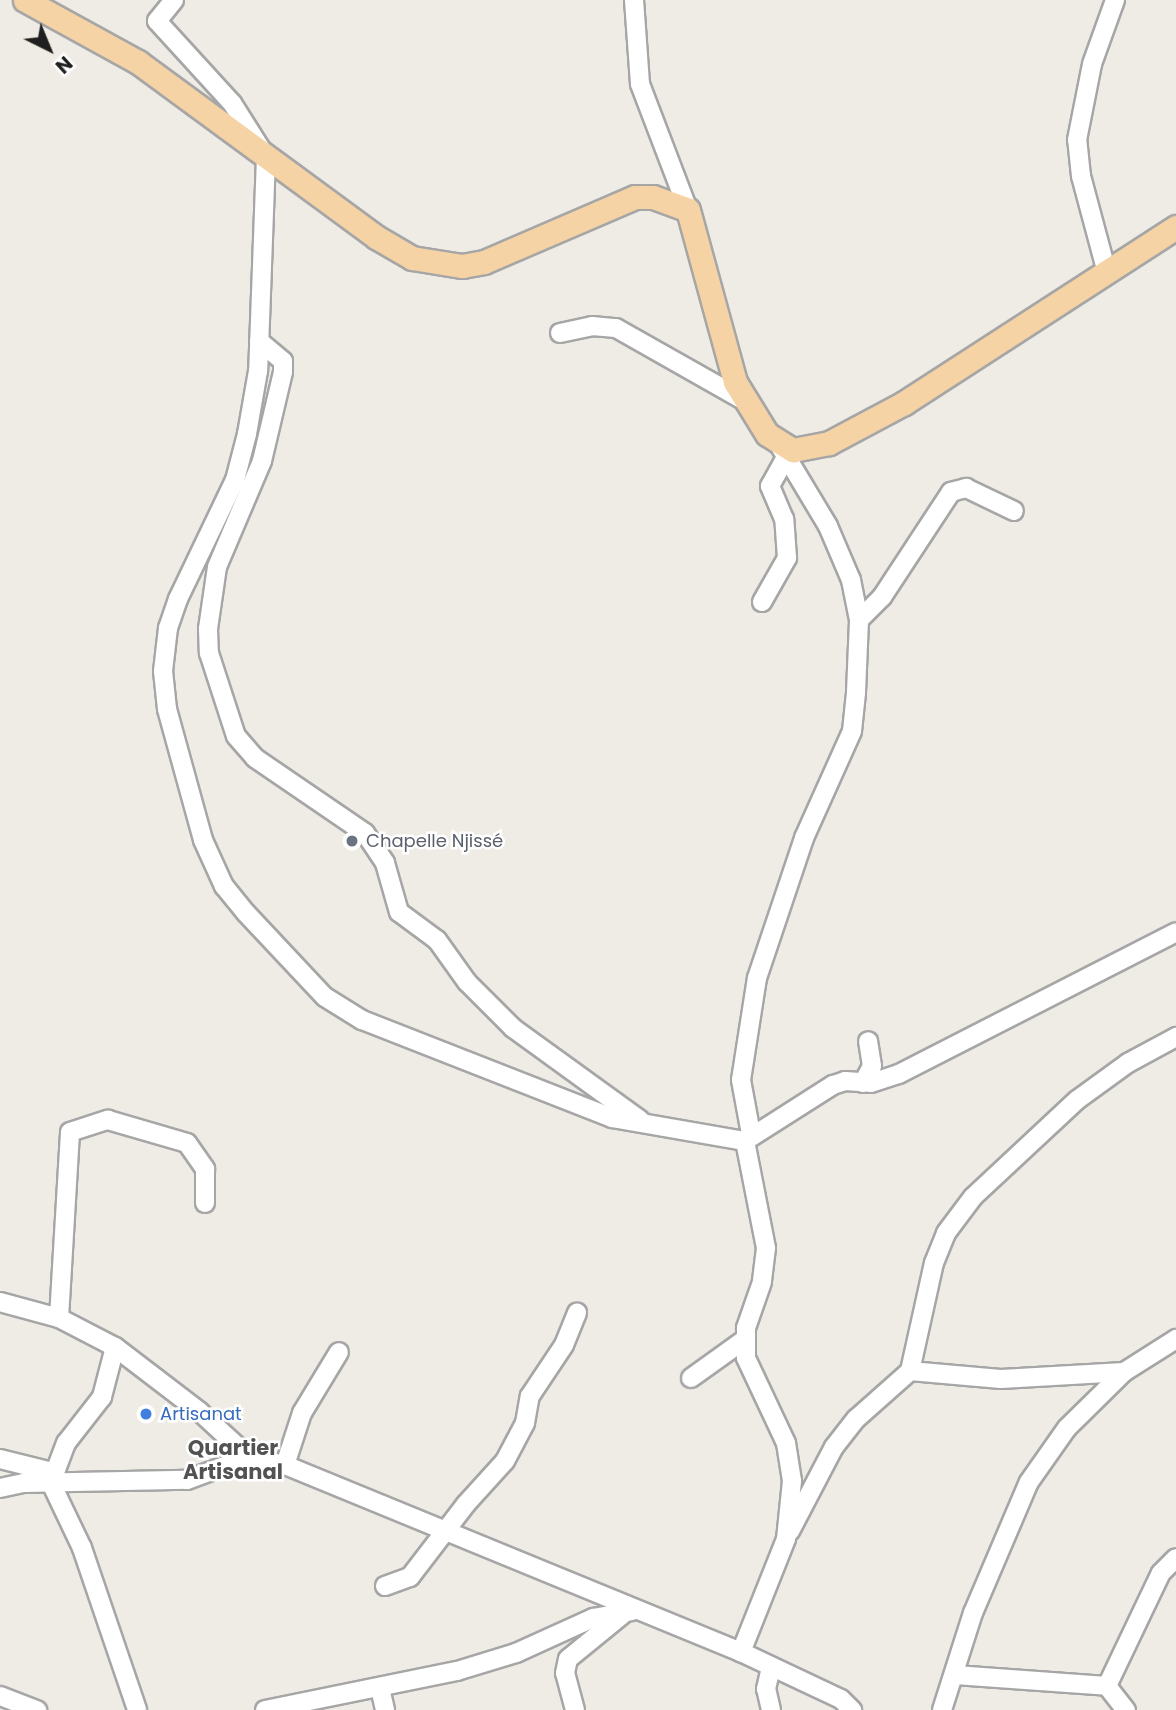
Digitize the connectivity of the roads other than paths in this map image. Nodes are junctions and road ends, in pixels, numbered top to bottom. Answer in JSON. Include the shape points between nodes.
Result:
{"nodes":[{"id":1,"x":24,"y":0,"type":"edge"},
{"id":2,"x":174,"y":0,"type":"edge"},
{"id":3,"x":634,"y":0,"type":"edge"},
{"id":4,"x":1115,"y":0,"type":"edge"},
{"id":5,"x":266,"y":157,"type":"junction"},
{"id":6,"x":688,"y":210,"type":"junction"},
{"id":7,"x":1176,"y":227,"type":"edge"},
{"id":8,"x":1107,"y":273,"type":"junction"},
{"id":9,"x":560,"y":333,"type":"dead end"},
{"id":10,"x":259,"y":341,"type":"junction"},
{"id":11,"x":745,"y":401,"type":"junction"},
{"id":12,"x":783,"y":451,"type":"junction"},
{"id":13,"x":1014,"y":511,"type":"dead end"},
{"id":14,"x":762,"y":603,"type":"dead end"},
{"id":15,"x":859,"y":620,"type":"junction"},
{"id":16,"x":1176,"y":932,"type":"edge"},
{"id":17,"x":1176,"y":1037,"type":"edge"},
{"id":18,"x":868,"y":1041,"type":"dead end"},
{"id":19,"x":863,"y":1083,"type":"junction"},
{"id":20,"x":648,"y":1126,"type":"junction"},
{"id":21,"x":748,"y":1138,"type":"junction"},
{"id":22,"x":205,"y":1203,"type":"dead end"},
{"id":23,"x":0,"y":1302,"type":"edge"},
{"id":24,"x":576,"y":1313,"type":"dead end"},
{"id":25,"x":59,"y":1318,"type":"junction"},
{"id":26,"x":1176,"y":1339,"type":"edge"},
{"id":27,"x":744,"y":1340,"type":"junction"},
{"id":28,"x":115,"y":1347,"type":"junction"},
{"id":29,"x":339,"y":1352,"type":"dead end"},
{"id":30,"x":910,"y":1371,"type":"junction"},
{"id":31,"x":1124,"y":1372,"type":"junction"},
{"id":32,"x":691,"y":1378,"type":"dead end"},
{"id":33,"x":249,"y":1457,"type":"junction"},
{"id":34,"x":0,"y":1459,"type":"edge"},
{"id":35,"x":285,"y":1465,"type":"junction"},
{"id":36,"x":52,"y":1477,"type":"junction"},
{"id":37,"x":0,"y":1488,"type":"edge"},
{"id":38,"x":445,"y":1533,"type":"junction"},
{"id":39,"x":786,"y":1539,"type":"junction"},
{"id":40,"x":1176,"y":1558,"type":"edge"},
{"id":41,"x":385,"y":1586,"type":"dead end"},
{"id":42,"x":629,"y":1612,"type":"junction"},
{"id":43,"x":741,"y":1652,"type":"junction"},
{"id":44,"x":771,"y":1667,"type":"junction"},
{"id":45,"x":955,"y":1675,"type":"junction"},
{"id":46,"x":1107,"y":1686,"type":"junction"},
{"id":47,"x":380,"y":1688,"type":"junction"},
{"id":48,"x":0,"y":1696,"type":"edge"},
{"id":49,"x":37,"y":1710,"type":"edge"},
{"id":50,"x":137,"y":1710,"type":"edge"},
{"id":51,"x":265,"y":1710,"type":"edge"},
{"id":52,"x":385,"y":1710,"type":"edge"},
{"id":53,"x":575,"y":1710,"type":"edge"},
{"id":54,"x":771,"y":1710,"type":"edge"},
{"id":55,"x":852,"y":1710,"type":"edge"},
{"id":56,"x":942,"y":1710,"type":"edge"},
{"id":57,"x":1126,"y":1710,"type":"edge"}],
"edges":[{"from":1,"to":5,"type":"main road","via":[[138,62]]},
{"from":2,"to":5,"type":"street","via":[[157,21],[232,103]]},
{"from":3,"to":6,"type":"street","via":[[639,83]]},
{"from":4,"to":8,"type":"street","via":[[1091,64],[1077,139],[1081,176]]},
{"from":5,"to":6,"type":"main road","via":[[376,237],[412,258],[436,264],[484,262],[635,197],[653,197]]},
{"from":5,"to":10,"type":"street"},
{"from":6,"to":11,"type":"main road"},
{"from":7,"to":8,"type":"main road"},
{"from":8,"to":12,"type":"main road","via":[[850,433],[808,450]]},
{"from":9,"to":11,"type":"street","via":[[592,326],[616,328]]},
{"from":10,"to":20,"type":"street","via":[[282,361],[284,372],[262,461],[217,567],[208,629],[209,653],[236,736],[255,758],[365,833],[385,863],[399,912],[437,940],[467,982],[513,1028]]},
{"from":10,"to":20,"type":"street","via":[[247,434],[235,480],[178,599],[168,628],[163,671],[188,791],[214,869],[246,913],[339,1007],[508,1080]]},
{"from":11,"to":12,"type":"main road"},
{"from":12,"to":14,"type":"street","via":[[770,486],[785,519],[787,558]]},
{"from":12,"to":15,"type":"street","via":[[828,526],[850,580]]},
{"from":13,"to":15,"type":"street","via":[[966,488],[951,492],[882,597]]},
{"from":15,"to":21,"type":"street","via":[[852,731],[804,838],[757,978],[741,1080]]},
{"from":16,"to":19,"type":"street","via":[[900,1074]]},
{"from":17,"to":30,"type":"street","via":[[1128,1063],[1077,1100],[972,1197],[946,1233],[934,1263]]},
{"from":18,"to":19,"type":"street","via":[[872,1066]]},
{"from":19,"to":21,"type":"street","via":[[845,1081],[833,1086]]},
{"from":20,"to":21,"type":"street"},
{"from":21,"to":27,"type":"street","via":[[766,1248],[762,1282]]},
{"from":22,"to":25,"type":"street","via":[[205,1169],[187,1143],[108,1120],[69,1132]]},
{"from":23,"to":25,"type":"street"},
{"from":24,"to":38,"type":"street","via":[[564,1345],[530,1396],[525,1423],[505,1461]]},
{"from":25,"to":28,"type":"street"},
{"from":26,"to":31,"type":"street"},
{"from":27,"to":32,"type":"street"},
{"from":27,"to":39,"type":"street","via":[[748,1366],[792,1463]]},
{"from":28,"to":33,"type":"street","via":[[190,1404]]},
{"from":28,"to":36,"type":"street","via":[[102,1397],[66,1443]]},
{"from":29,"to":35,"type":"street","via":[[302,1413]]},
{"from":30,"to":31,"type":"street","via":[[988,1379]]},
{"from":30,"to":39,"type":"street","via":[[856,1419],[834,1447]]},
{"from":31,"to":45,"type":"street","via":[[1067,1428],[1029,1482],[973,1613]]},
{"from":33,"to":35,"type":"street"},
{"from":33,"to":36,"type":"street","via":[[187,1480]]},
{"from":34,"to":36,"type":"street"},
{"from":35,"to":38,"type":"street"},
{"from":36,"to":37,"type":"street"},
{"from":36,"to":50,"type":"street","via":[[82,1548]]},
{"from":38,"to":41,"type":"street","via":[[410,1577]]},
{"from":38,"to":42,"type":"street"},
{"from":39,"to":43,"type":"street"},
{"from":40,"to":46,"type":"street","via":[[1161,1573]]},
{"from":42,"to":43,"type":"street"},
{"from":42,"to":47,"type":"street","via":[[593,1618],[498,1658]]},
{"from":42,"to":53,"type":"street","via":[[568,1659],[565,1672]]},
{"from":43,"to":44,"type":"street"},
{"from":44,"to":54,"type":"street","via":[[766,1689]]},
{"from":44,"to":55,"type":"street","via":[[841,1699]]},
{"from":45,"to":46,"type":"street"},
{"from":45,"to":56,"type":"street"},
{"from":46,"to":57,"type":"street"},
{"from":47,"to":51,"type":"street"},
{"from":47,"to":52,"type":"street"},
{"from":48,"to":49,"type":"street"}]}
